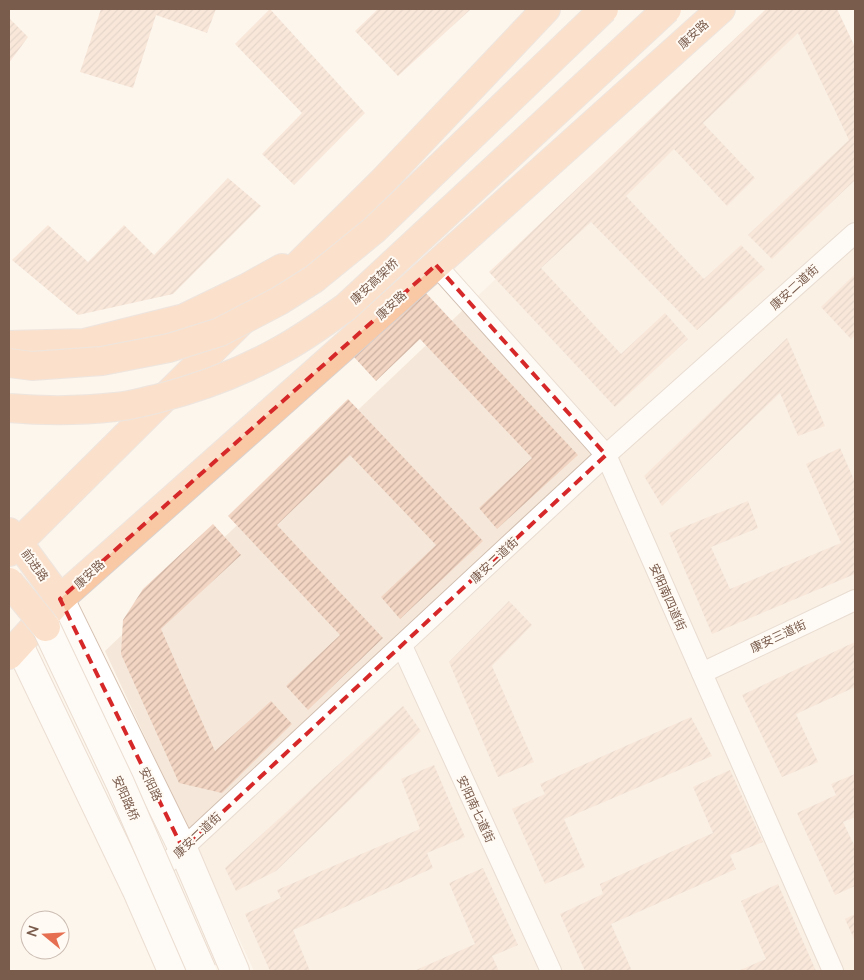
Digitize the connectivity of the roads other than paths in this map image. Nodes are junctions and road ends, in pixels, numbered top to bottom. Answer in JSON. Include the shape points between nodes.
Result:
{"nodes":[{"id":1,"x":546,"y":9,"type":"edge"},
{"id":2,"x":604,"y":9,"type":"edge"},
{"id":3,"x":668,"y":9,"type":"edge"},
{"id":4,"x":721,"y":9,"type":"edge"},
{"id":5,"x":855,"y":232,"type":"edge"},
{"id":6,"x":315,"y":248,"type":"junction"},
{"id":7,"x":436,"y":265,"type":"junction"},
{"id":8,"x":9,"y":345,"type":"edge"},
{"id":9,"x":9,"y":363,"type":"edge"},
{"id":10,"x":9,"y":408,"type":"edge"},
{"id":11,"x":606,"y":456,"type":"junction"},
{"id":12,"x":12,"y":542,"type":"edge"},
{"id":13,"x":9,"y":582,"type":"edge"},
{"id":14,"x":60,"y":599,"type":"junction"},
{"id":15,"x":855,"y":600,"type":"edge"},
{"id":16,"x":46,"y":628,"type":"joint"},
{"id":17,"x":12,"y":643,"type":"edge"},
{"id":18,"x":402,"y":646,"type":"junction"},
{"id":19,"x":702,"y":672,"type":"junction"},
{"id":20,"x":183,"y":848,"type":"junction"},
{"id":21,"x":137,"y":891,"type":"junction"},
{"id":22,"x":172,"y":971,"type":"edge"},
{"id":23,"x":202,"y":971,"type":"edge"},
{"id":24,"x":235,"y":971,"type":"edge"},
{"id":25,"x":551,"y":971,"type":"edge"},
{"id":26,"x":833,"y":971,"type":"edge"}],
"edges":[{"from":1,"to":6,"type":"highway"},
{"from":2,"to":9,"type":"highway","bridge":true,"via":[[374,230],[314,279],[278,301],[220,332],[169,348],[102,361],[32,366]]},
{"from":3,"to":10,"type":"highway","name":"康安高架桥","bridge":true,"via":[[346,307],[279,352],[190,390],[136,404],[52,410]]},
{"from":4,"to":7,"type":"highway","name":"康安路"},
{"from":5,"to":11,"type":"street","name":"康安二道街"},
{"from":6,"to":8,"type":"highway","via":[[248,287],[184,318],[84,343]]},
{"from":6,"to":12,"type":"highway"},
{"from":7,"to":11,"type":"street","name":"安阳南四道街"},
{"from":7,"to":14,"type":"highway","name":"康安路"},
{"from":11,"to":18,"type":"street","name":"康安二道街"},
{"from":11,"to":19,"type":"street","name":"安阳南四道街"},
{"from":12,"to":14,"type":"highway","name":"前进路"},
{"from":13,"to":16,"type":"highway","bridge":true},
{"from":14,"to":17,"type":"highway","name":"康安路"},
{"from":14,"to":20,"type":"main road","name":"安阳路"},
{"from":15,"to":19,"type":"street","name":"康安三道街"},
{"from":16,"to":23,"type":"main road","name":"安阳路桥","bridge":true,"via":[[120,783]]},
{"from":17,"to":21,"type":"main road"},
{"from":18,"to":20,"type":"street","name":"康安二道街"},
{"from":18,"to":25,"type":"street","name":"安阳南七道街"},
{"from":19,"to":26,"type":"street","name":"安阳南四道街"},
{"from":20,"to":21,"type":"street","name":"康安二道街"},
{"from":20,"to":24,"type":"main road","name":"安阳路"},
{"from":21,"to":22,"type":"main road"}]}
